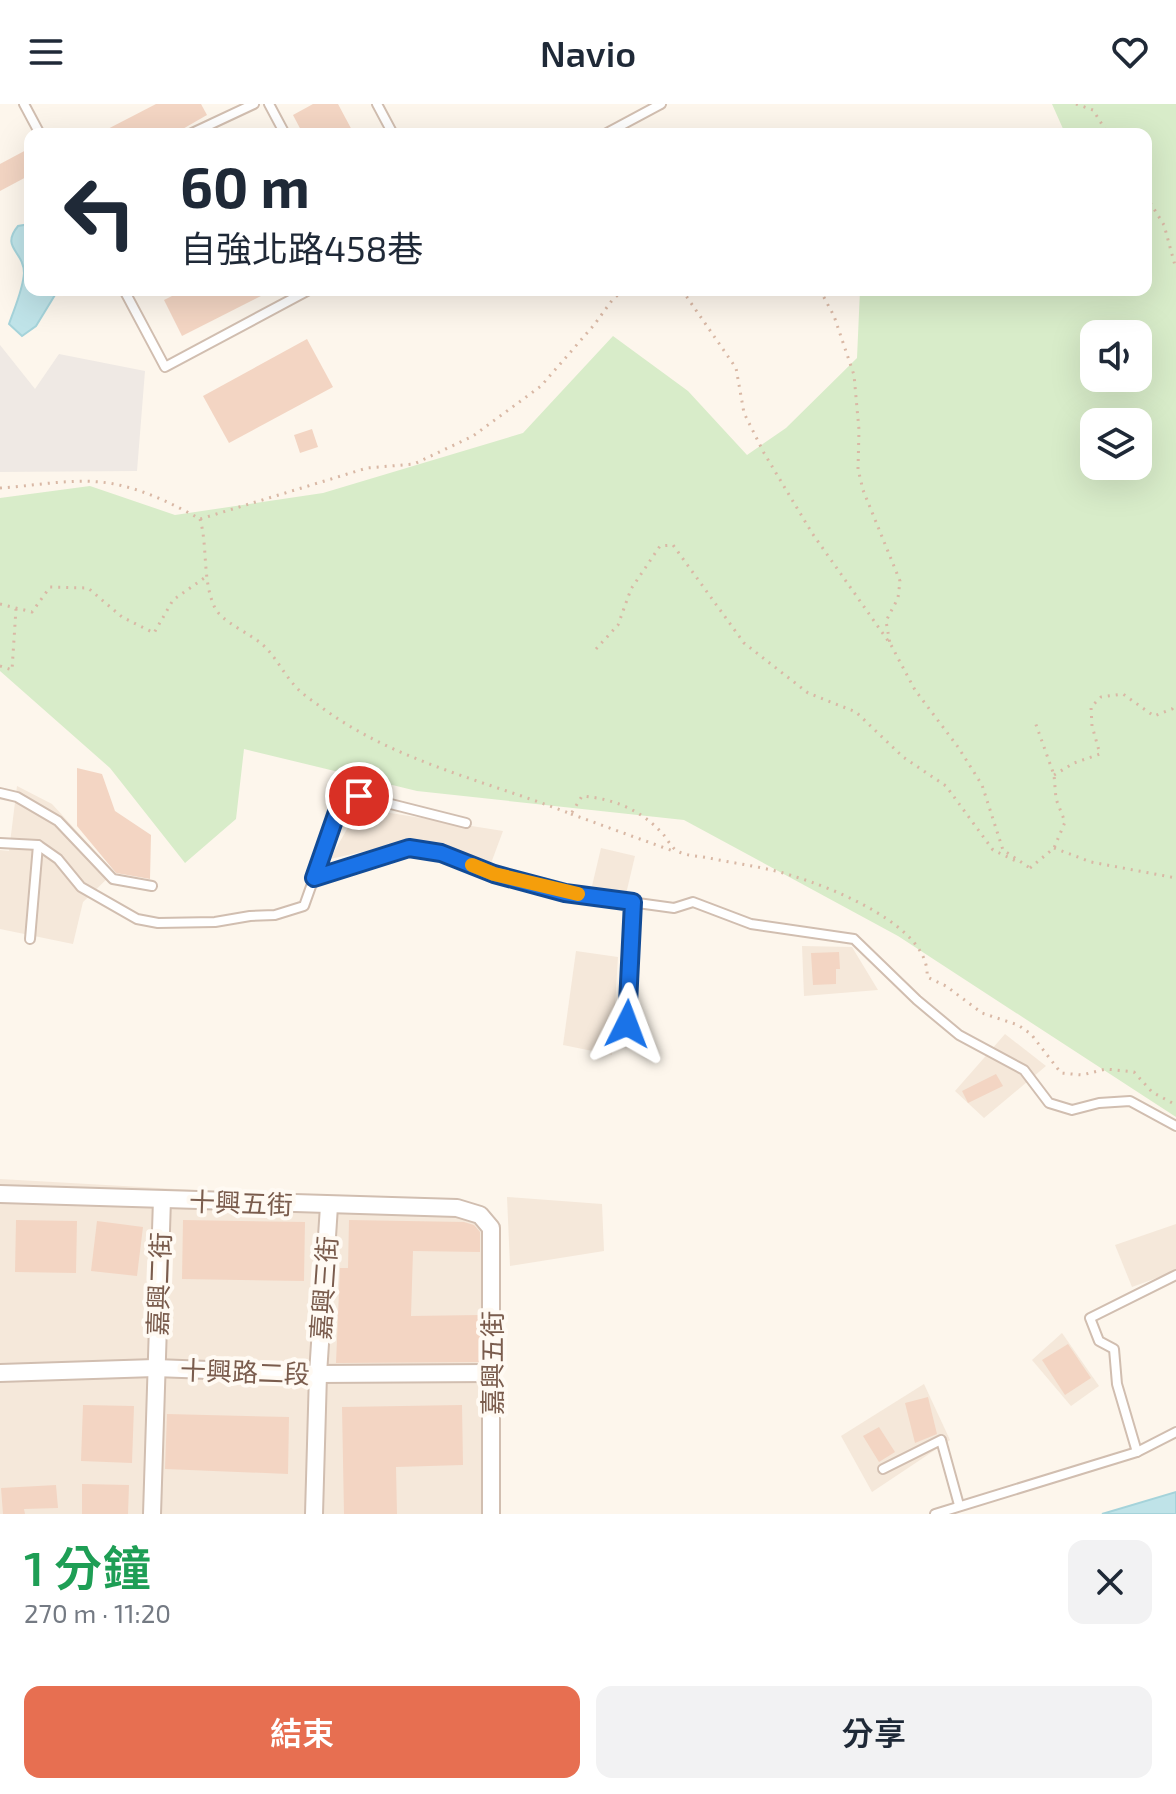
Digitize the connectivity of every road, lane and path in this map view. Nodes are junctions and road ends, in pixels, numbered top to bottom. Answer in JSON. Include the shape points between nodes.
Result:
{"nodes":[{"id":1,"x":24,"y":104,"type":"edge"},
{"id":2,"x":254,"y":104,"type":"edge"},
{"id":3,"x":269,"y":104,"type":"edge"},
{"id":4,"x":377,"y":104,"type":"edge"},
{"id":5,"x":661,"y":104,"type":"edge"},
{"id":6,"x":1076,"y":104,"type":"edge"},
{"id":7,"x":37,"y":128,"type":"edge"},
{"id":8,"x":203,"y":128,"type":"edge"},
{"id":9,"x":282,"y":128,"type":"edge"},
{"id":10,"x":390,"y":128,"type":"edge"},
{"id":11,"x":616,"y":128,"type":"edge"},
{"id":12,"x":1104,"y":128,"type":"edge"},
{"id":13,"x":1152,"y":206,"type":"edge"},
{"id":14,"x":1176,"y":269,"type":"edge"},
{"id":15,"x":127,"y":296,"type":"edge"},
{"id":16,"x":298,"y":296,"type":"edge"},
{"id":17,"x":617,"y":296,"type":"edge"},
{"id":18,"x":686,"y":296,"type":"edge"},
{"id":19,"x":823,"y":296,"type":"edge"},
{"id":20,"x":0,"y":488,"type":"edge"},
{"id":21,"x":200,"y":519,"type":"junction"},
{"id":22,"x":207,"y":576,"type":"junction"},
{"id":23,"x":0,"y":604,"type":"edge"},
{"id":24,"x":16,"y":609,"type":"junction"},
{"id":25,"x":891,"y":645,"type":"junction"},
{"id":26,"x":596,"y":649,"type":"dead end"},
{"id":27,"x":0,"y":666,"type":"edge"},
{"id":28,"x":1176,"y":704,"type":"edge"},
{"id":29,"x":1034,"y":719,"type":"dead end"},
{"id":30,"x":1054,"y":775,"type":"junction"},
{"id":31,"x":0,"y":793,"type":"edge"},
{"id":32,"x":571,"y":814,"type":"junction"},
{"id":33,"x":466,"y":823,"type":"dead end"},
{"id":34,"x":0,"y":843,"type":"edge"},
{"id":35,"x":38,"y":845,"type":"junction"},
{"id":36,"x":1054,"y":848,"type":"junction"},
{"id":37,"x":676,"y":851,"type":"junction"},
{"id":38,"x":1030,"y":868,"type":"junction"},
{"id":39,"x":314,"y":878,"type":"junction"},
{"id":40,"x":1176,"y":878,"type":"edge"},
{"id":41,"x":152,"y":886,"type":"dead end"},
{"id":42,"x":633,"y":902,"type":"junction"},
{"id":43,"x":30,"y":939,"type":"dead end"},
{"id":44,"x":627,"y":1024,"type":"dead end"},
{"id":45,"x":1176,"y":1105,"type":"edge"},
{"id":46,"x":1176,"y":1126,"type":"edge"},
{"id":47,"x":0,"y":1194,"type":"edge"},
{"id":48,"x":162,"y":1199,"type":"junction"},
{"id":49,"x":329,"y":1206,"type":"junction"},
{"id":50,"x":480,"y":1215,"type":"joint"},
{"id":51,"x":1176,"y":1275,"type":"edge"},
{"id":52,"x":155,"y":1368,"type":"junction"},
{"id":53,"x":0,"y":1373,"type":"edge"},
{"id":54,"x":491,"y":1373,"type":"junction"},
{"id":55,"x":318,"y":1374,"type":"junction"},
{"id":56,"x":1176,"y":1432,"type":"edge"},
{"id":57,"x":1137,"y":1452,"type":"junction"},
{"id":58,"x":883,"y":1469,"type":"dead end"},
{"id":59,"x":959,"y":1505,"type":"junction"},
{"id":60,"x":152,"y":1514,"type":"edge"},
{"id":61,"x":314,"y":1514,"type":"edge"},
{"id":62,"x":491,"y":1514,"type":"edge"},
{"id":63,"x":935,"y":1514,"type":"edge"}],
"edges":[{"from":1,"to":7,"type":"lane"},
{"from":2,"to":8,"type":"lane"},
{"from":3,"to":9,"type":"lane"},
{"from":4,"to":10,"type":"lane"},
{"from":5,"to":11,"type":"lane"},
{"from":6,"to":12,"type":"path","via":[[1093,110]]},
{"from":13,"to":14,"type":"path","via":[[1164,225]]},
{"from":15,"to":16,"type":"lane","via":[[165,367]]},
{"from":17,"to":21,"type":"path","via":[[541,386],[473,436],[414,464],[367,468]]},
{"from":18,"to":25,"type":"path","via":[[736,368],[744,413],[764,453],[812,533]]},
{"from":19,"to":25,"type":"path","via":[[854,375],[863,490],[900,581],[886,621]]},
{"from":20,"to":21,"type":"path","via":[[101,482],[177,506]]},
{"from":21,"to":22,"type":"path"},
{"from":22,"to":24,"type":"path","via":[[173,600],[154,633],[122,617],[88,588],[50,587],[32,612]]},
{"from":22,"to":32,"type":"path","via":[[216,611],[261,643],[296,688],[340,721],[416,760]]},
{"from":23,"to":24,"type":"path"},
{"from":24,"to":27,"type":"path","via":[[12,670]]},
{"from":25,"to":38,"type":"path","via":[[915,690],[982,785],[1003,850]]},
{"from":26,"to":38,"type":"path","via":[[618,625],[631,589],[660,546],[673,545],[744,643],[808,693],[856,712],[903,757],[946,786],[993,850]]},
{"from":28,"to":30,"type":"path","via":[[1154,716],[1123,694],[1101,697],[1091,707],[1100,754]]},
{"from":29,"to":30,"type":"path"},
{"from":30,"to":36,"type":"path","via":[[1065,822]]},
{"from":31,"to":41,"type":"lane","via":[[26,800],[58,821],[113,879]]},
{"from":32,"to":37,"type":"path"},
{"from":32,"to":37,"type":"path","via":[[582,796],[626,805]]},
{"from":33,"to":39,"type":"lane","via":[[359,796],[338,809]]},
{"from":34,"to":35,"type":"lane"},
{"from":35,"to":39,"type":"lane","via":[[81,887],[137,919],[158,923],[275,915],[304,906]]},
{"from":35,"to":43,"type":"lane"},
{"from":36,"to":38,"type":"path"},
{"from":36,"to":40,"type":"path","via":[[1091,862]]},
{"from":37,"to":45,"type":"path","via":[[792,876],[862,904],[906,934],[928,966],[927,977],[982,1013],[1031,1034],[1061,1073],[1134,1072],[1152,1092]]},
{"from":39,"to":42,"type":"lane","via":[[409,848],[441,853],[565,893]]},
{"from":42,"to":44,"type":"lane"},
{"from":42,"to":46,"type":"lane","via":[[674,908],[693,902],[751,924],[854,939],[959,1035],[1024,1070],[1049,1103],[1072,1110],[1130,1101]]},
{"from":47,"to":48,"type":"street","name":"十興五街"},
{"from":48,"to":49,"type":"street","name":"十興五街"},
{"from":48,"to":52,"type":"street","name":"嘉興二街"},
{"from":49,"to":50,"type":"street","name":"十興五街","via":[[457,1208]]},
{"from":49,"to":55,"type":"street","name":"嘉興三街"},
{"from":50,"to":54,"type":"street","name":"嘉興五街","via":[[491,1228]]},
{"from":51,"to":57,"type":"lane","via":[[1090,1318],[1099,1341],[1114,1349],[1117,1384]]},
{"from":52,"to":53,"type":"street","name":"十興路二段"},
{"from":52,"to":55,"type":"street","name":"十興路二段"},
{"from":52,"to":60,"type":"street","name":"嘉興二街"},
{"from":54,"to":55,"type":"street","name":"十興路二段"},
{"from":54,"to":62,"type":"street","name":"嘉興五街"},
{"from":55,"to":61,"type":"street","name":"嘉興三街"},
{"from":56,"to":57,"type":"lane"},
{"from":57,"to":59,"type":"lane"},
{"from":58,"to":59,"type":"lane","via":[[941,1440]]},
{"from":59,"to":63,"type":"lane"}]}
